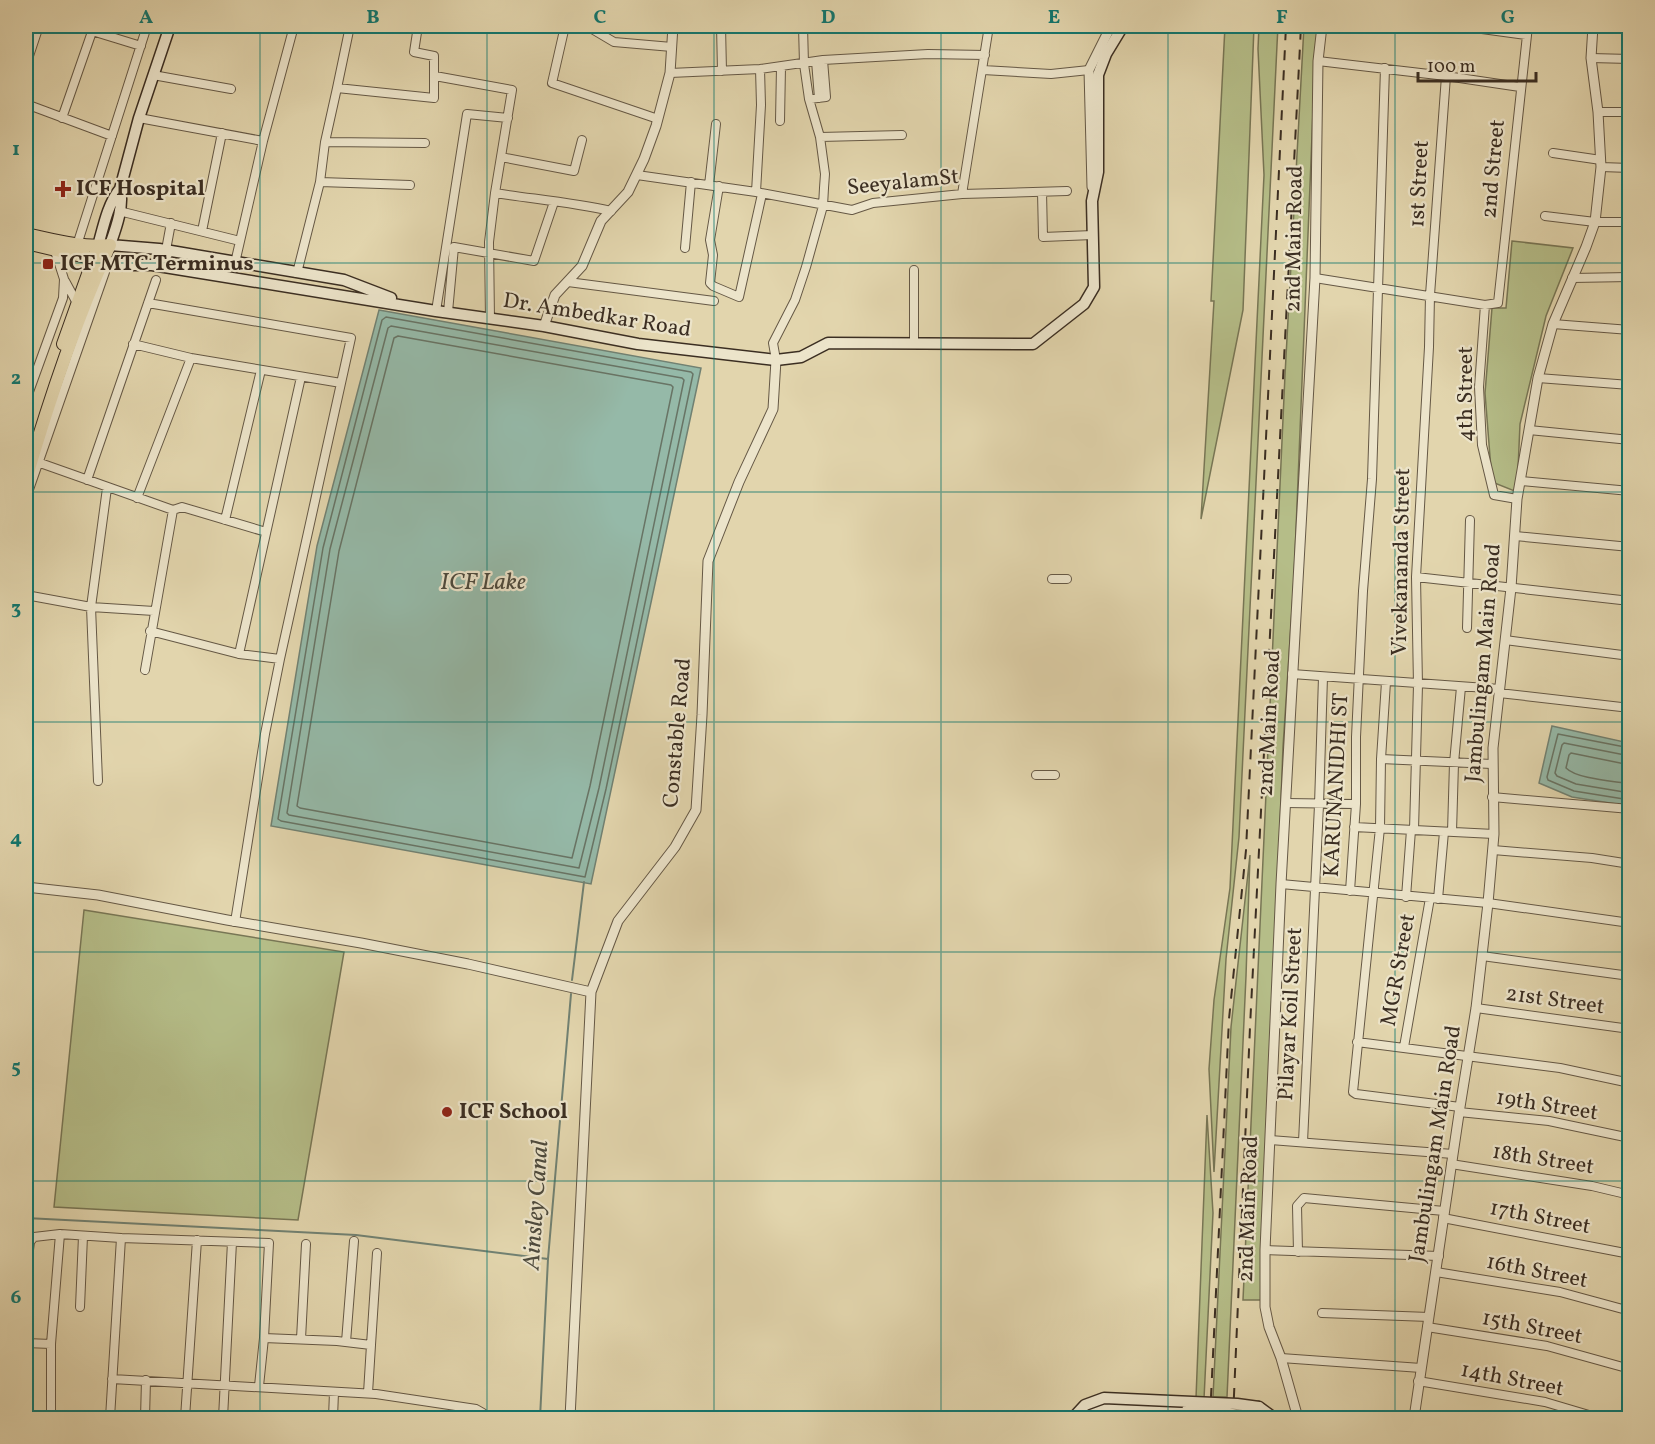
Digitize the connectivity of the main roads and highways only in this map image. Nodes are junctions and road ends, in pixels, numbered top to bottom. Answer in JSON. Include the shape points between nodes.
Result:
{"nodes":[{"id":1,"x":170,"y":26,"type":"edge"},
{"id":2,"x":1123,"y":26,"type":"edge"},
{"id":3,"x":120,"y":189,"type":"junction"},
{"id":4,"x":26,"y":234,"type":"edge"},
{"id":5,"x":26,"y":243,"type":"edge"},
{"id":6,"x":104,"y":245,"type":"junction"},
{"id":7,"x":100,"y":264,"type":"junction"},
{"id":8,"x":412,"y":306,"type":"junction"},
{"id":9,"x":30,"y":459,"type":"edge"},
{"id":10,"x":26,"y":479,"type":"edge"},
{"id":11,"x":1258,"y":1414,"type":"edge"},
{"id":12,"x":1073,"y":1419,"type":"edge"},
{"id":13,"x":1086,"y":1419,"type":"edge"},
{"id":14,"x":1274,"y":1419,"type":"edge"}],
"edges":[{"from":1,"to":3,"type":"main road"},
{"from":2,"to":8,"type":"main road","name":"Dr. Ambedkar Road","via":[[1098,75],[1098,172],[1092,201],[1094,287],[1084,304],[1033,344],[828,343],[801,357],[776,360],[638,344]]},
{"from":3,"to":6,"type":"main road","via":[[109,212]]},
{"from":3,"to":6,"type":"main road","via":[[119,211]]},
{"from":4,"to":6,"type":"main road","via":[[77,245]]},
{"from":5,"to":7,"type":"main road"},
{"from":6,"to":7,"type":"main road"},
{"from":6,"to":8,"type":"main road","name":"Dr. Ambedkar Road","via":[[168,250],[344,280]]},
{"from":7,"to":8,"type":"main road","name":"Dr. Ambedkar Road","via":[[161,266]]},
{"from":7,"to":9,"type":"main road"},
{"from":7,"to":9,"type":"main road","via":[[77,303]]},
{"from":9,"to":10,"type":"main road"},
{"from":11,"to":12,"type":"main road","bridge":true,"via":[[1237,1404],[1104,1398],[1085,1405]]},
{"from":11,"to":13,"type":"main road","bridge":true,"via":[[1106,1407]]},
{"from":11,"to":14,"type":"main road"}]}
